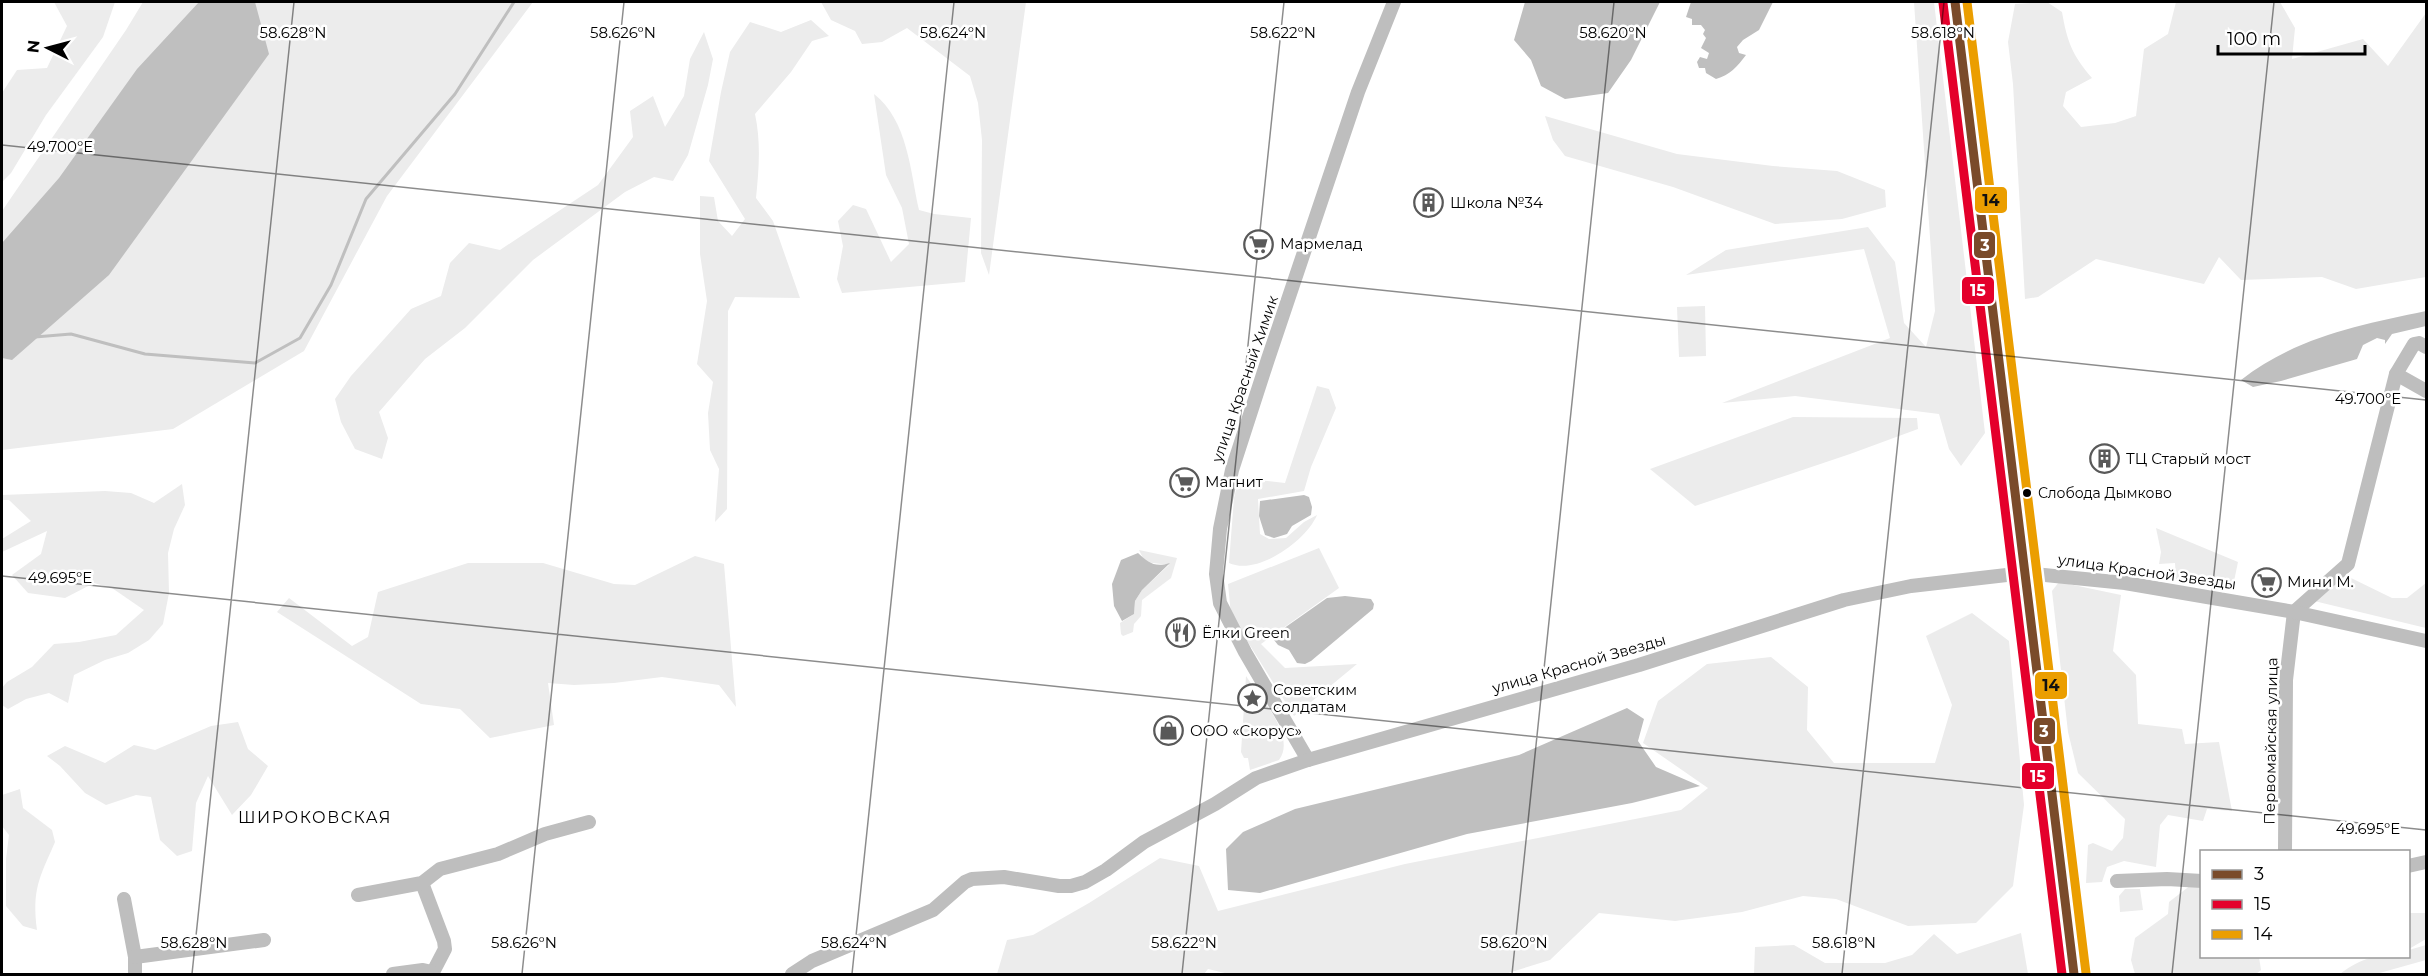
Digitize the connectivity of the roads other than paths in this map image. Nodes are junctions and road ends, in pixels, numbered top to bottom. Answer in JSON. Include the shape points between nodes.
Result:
{"nodes":[{"id":1,"x":1394,"y":2,"type":"edge"},
{"id":2,"x":1954,"y":2,"type":"edge"},
{"id":3,"x":2423,"y":345,"type":"edge"},
{"id":4,"x":2396,"y":374,"type":"junction"},
{"id":5,"x":2427,"y":391,"type":"edge"},
{"id":6,"x":2024,"y":573,"type":"junction"},
{"id":7,"x":2294,"y":612,"type":"junction"},
{"id":8,"x":2427,"y":641,"type":"edge"},
{"id":9,"x":1308,"y":760,"type":"junction"},
{"id":10,"x":588,"y":822,"type":"dead end"},
{"id":11,"x":2285,"y":850,"type":"edge"},
{"id":12,"x":2427,"y":862,"type":"edge"},
{"id":13,"x":2410,"y":866,"type":"edge"},
{"id":14,"x":2117,"y":881,"type":"dead end"},
{"id":15,"x":2200,"y":881,"type":"edge"},
{"id":16,"x":422,"y":883,"type":"junction"},
{"id":17,"x":358,"y":895,"type":"dead end"},
{"id":18,"x":124,"y":899,"type":"dead end"},
{"id":19,"x":264,"y":940,"type":"dead end"},
{"id":20,"x":135,"y":957,"type":"junction"},
{"id":21,"x":432,"y":973,"type":"edge"},
{"id":22,"x":135,"y":975,"type":"edge"},
{"id":23,"x":393,"y":975,"type":"edge"},
{"id":24,"x":792,"y":975,"type":"edge"},
{"id":25,"x":2074,"y":975,"type":"edge"}],
"edges":[{"from":1,"to":9,"type":"street","name":"улица Красный Химик","via":[[1358,92],[1268,359],[1232,470],[1220,529],[1216,574],[1220,603]]},
{"from":2,"to":6,"type":"main road"},
{"from":3,"to":4,"type":"street","via":[[2412,346]]},
{"from":4,"to":5,"type":"street"},
{"from":4,"to":7,"type":"street","via":[[2348,564]]},
{"from":6,"to":7,"type":"street","name":"улица Красной Звезды","via":[[2125,583]]},
{"from":6,"to":9,"type":"street","name":"улица Красной Звезды","via":[[1911,586],[1844,600],[1639,665]]},
{"from":6,"to":25,"type":"main road"},
{"from":7,"to":8,"type":"street","name":"улица Красной Звезды"},
{"from":7,"to":11,"type":"street","name":"Первомайская улица","via":[[2286,680]]},
{"from":9,"to":24,"type":"street","name":"улица Красной Звезды","via":[[1256,778],[1144,842],[1084,882],[1059,886],[1004,878],[972,879],[933,910],[812,961]]},
{"from":10,"to":16,"type":"street","via":[[545,834],[498,854],[440,869]]},
{"from":12,"to":13,"type":"street"},
{"from":14,"to":15,"type":"street"},
{"from":16,"to":17,"type":"street"},
{"from":16,"to":21,"type":"street","via":[[445,949]]},
{"from":18,"to":20,"type":"street"},
{"from":19,"to":20,"type":"street"},
{"from":20,"to":22,"type":"street"},
{"from":21,"to":23,"type":"street","via":[[423,970]]}]}
